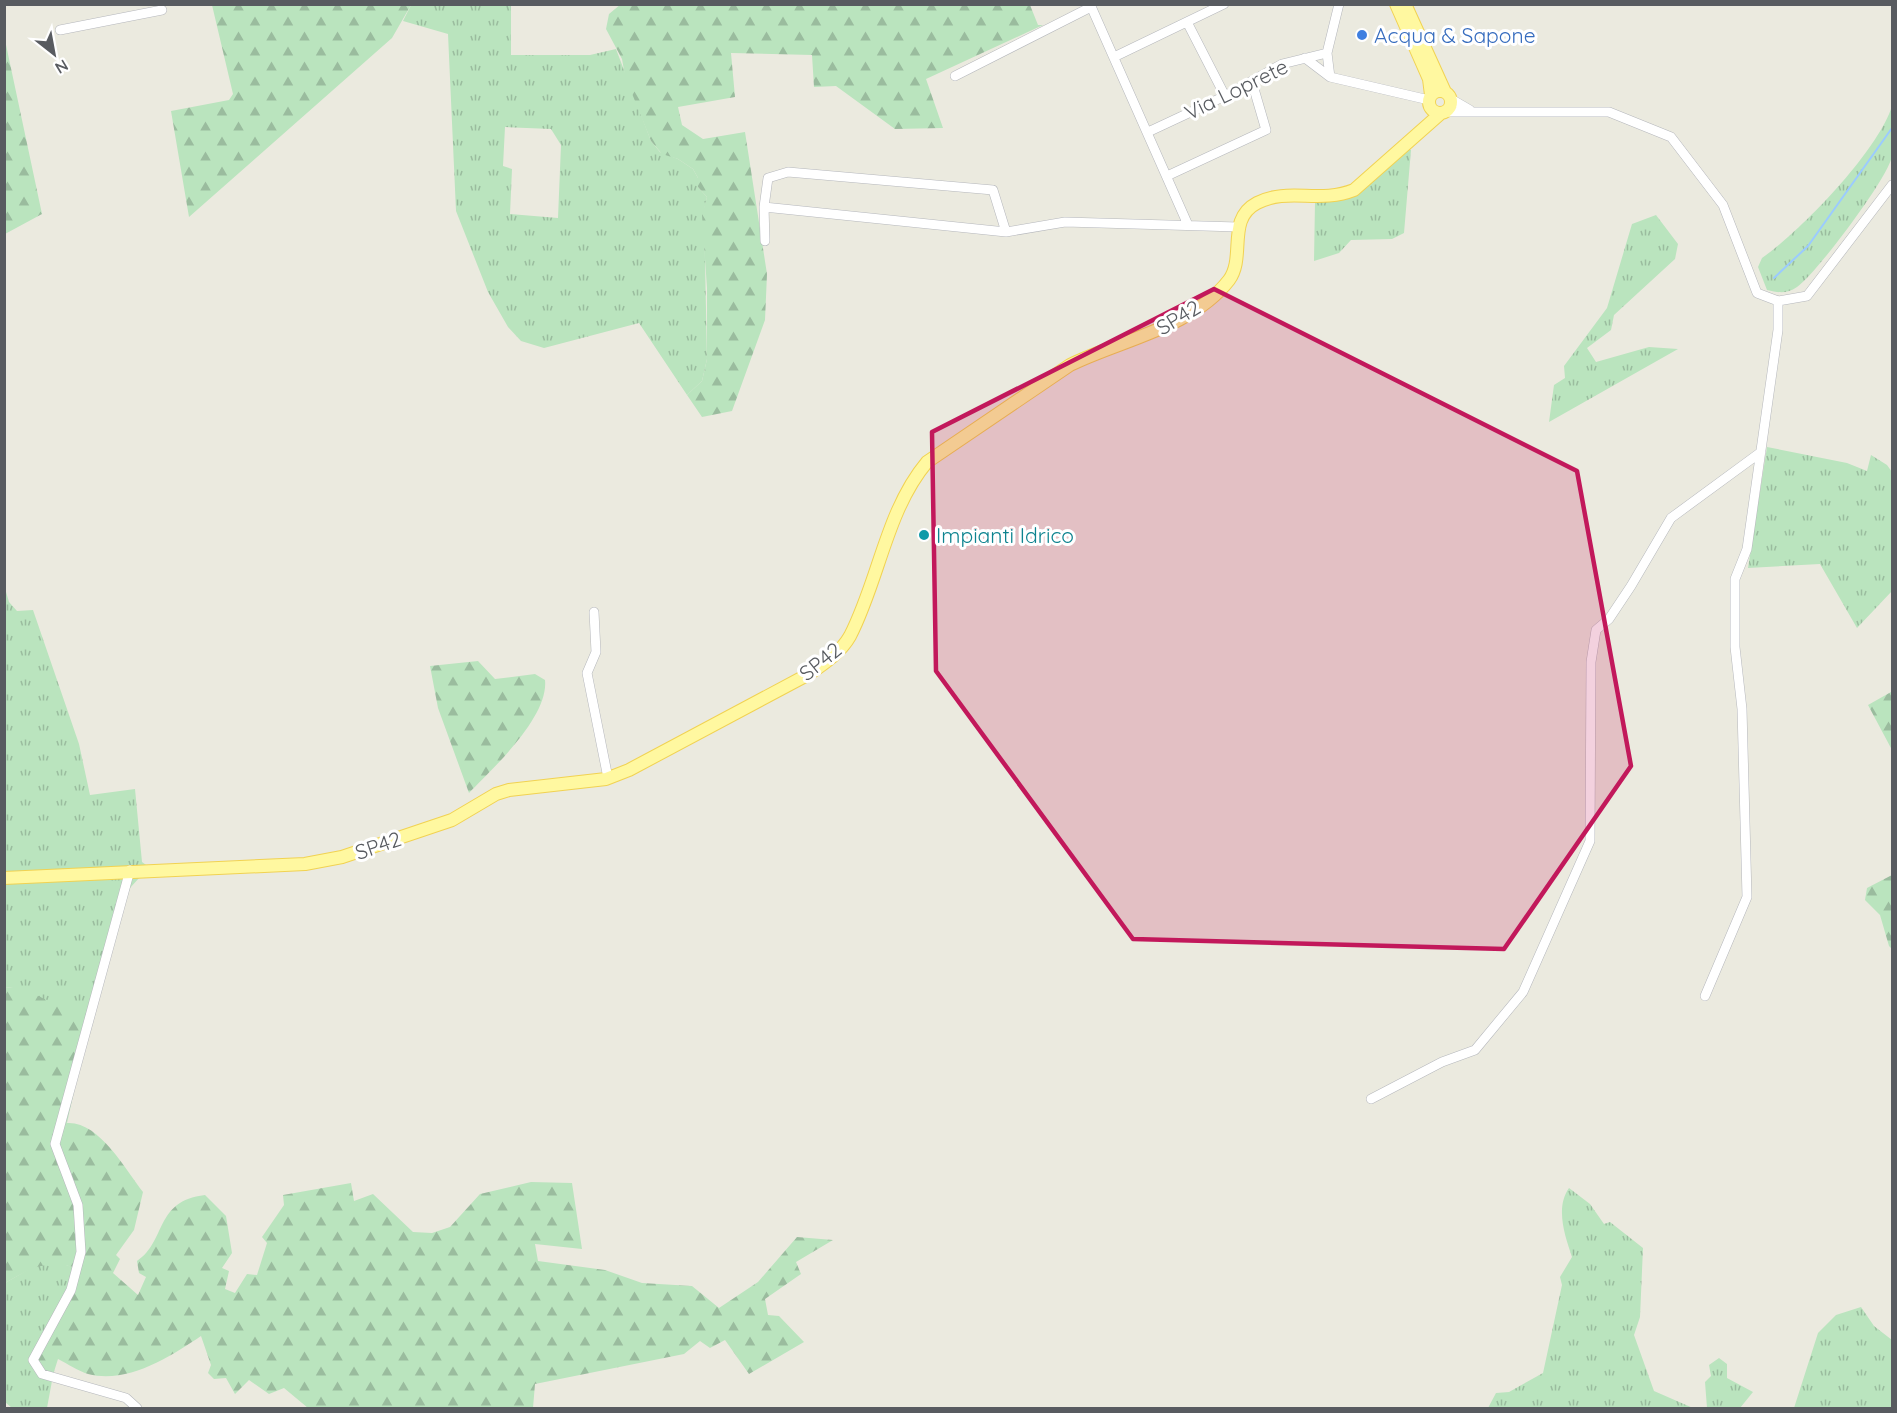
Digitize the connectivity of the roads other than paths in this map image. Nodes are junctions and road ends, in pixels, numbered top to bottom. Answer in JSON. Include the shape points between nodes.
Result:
{"nodes":[{"id":1,"x":1224,"y":4,"type":"edge"},
{"id":2,"x":1340,"y":4,"type":"edge"},
{"id":3,"x":1396,"y":4,"type":"edge"},
{"id":4,"x":1405,"y":4,"type":"edge"},
{"id":5,"x":1091,"y":6,"type":"edge"},
{"id":6,"x":162,"y":10,"type":"dead end"},
{"id":7,"x":1187,"y":22,"type":"junction"},
{"id":8,"x":60,"y":30,"type":"dead end"},
{"id":9,"x":1327,"y":52,"type":"junction"},
{"id":10,"x":1114,"y":57,"type":"junction"},
{"id":11,"x":1305,"y":58,"type":"junction"},
{"id":12,"x":955,"y":76,"type":"dead end"},
{"id":13,"x":1330,"y":77,"type":"junction"},
{"id":14,"x":1252,"y":82,"type":"junction"},
{"id":15,"x":1225,"y":96,"type":"junction"},
{"id":16,"x":1448,"y":96,"type":"junction"},
{"id":17,"x":1430,"y":101,"type":"junction"},
{"id":18,"x":1472,"y":111,"type":"junction"},
{"id":19,"x":1443,"y":113,"type":"junction"},
{"id":20,"x":1420,"y":129,"type":"junction"},
{"id":21,"x":1148,"y":132,"type":"junction"},
{"id":22,"x":1167,"y":176,"type":"junction"},
{"id":23,"x":1893,"y":185,"type":"edge"},
{"id":24,"x":764,"y":207,"type":"junction"},
{"id":25,"x":1188,"y":225,"type":"junction"},
{"id":26,"x":1238,"y":227,"type":"junction"},
{"id":27,"x":1006,"y":232,"type":"junction"},
{"id":28,"x":765,"y":241,"type":"dead end"},
{"id":29,"x":1778,"y":302,"type":"junction"},
{"id":30,"x":1761,"y":452,"type":"junction"},
{"id":31,"x":594,"y":612,"type":"dead end"},
{"id":32,"x":608,"y":778,"type":"junction"},
{"id":33,"x":129,"y":870,"type":"junction"},
{"id":34,"x":4,"y":878,"type":"edge"},
{"id":35,"x":1705,"y":996,"type":"dead end"},
{"id":36,"x":1371,"y":1099,"type":"dead end"},
{"id":37,"x":137,"y":1408,"type":"edge"}],
"edges":[{"from":1,"to":7,"type":"street"},
{"from":2,"to":9,"type":"street"},
{"from":3,"to":17,"type":"main road","via":[[1429,79]]},
{"from":4,"to":16,"type":"main road"},
{"from":5,"to":10,"type":"street"},
{"from":5,"to":12,"type":"street"},
{"from":6,"to":8,"type":"street"},
{"from":7,"to":10,"type":"street"},
{"from":7,"to":15,"type":"street"},
{"from":9,"to":11,"type":"street","name":"Via Loprete"},
{"from":9,"to":13,"type":"street"},
{"from":10,"to":21,"type":"street"},
{"from":11,"to":13,"type":"street"},
{"from":11,"to":14,"type":"street","name":"Via Loprete","via":[[1282,64]]},
{"from":13,"to":17,"type":"street"},
{"from":14,"to":15,"type":"street","name":"Via Loprete"},
{"from":14,"to":22,"type":"street","via":[[1266,130]]},
{"from":15,"to":21,"type":"street","name":"Via Loprete"},
{"from":16,"to":17,"type":"main road","via":[[1438,91]]},
{"from":16,"to":18,"type":"street"},
{"from":16,"to":19,"type":"main road"},
{"from":17,"to":19,"type":"main road","via":[[1433,112]]},
{"from":17,"to":20,"type":"main road"},
{"from":18,"to":19,"type":"street"},
{"from":18,"to":29,"type":"street","via":[[1609,112],[1671,137],[1723,205],[1757,293]]},
{"from":19,"to":20,"type":"main road"},
{"from":20,"to":26,"type":"main road","via":[[1354,190],[1337,197],[1272,197],[1246,210]]},
{"from":21,"to":22,"type":"street"},
{"from":22,"to":25,"type":"street"},
{"from":23,"to":29,"type":"street","via":[[1807,297]]},
{"from":24,"to":27,"type":"street"},
{"from":24,"to":27,"type":"street","via":[[768,178],[788,172],[993,190]]},
{"from":24,"to":28,"type":"street"},
{"from":25,"to":26,"type":"street"},
{"from":25,"to":27,"type":"street","via":[[1065,222]]},
{"from":26,"to":32,"type":"main road","name":"SP42","number":"SP42","via":[[1232,276],[1212,296],[1151,334],[1070,365],[927,462],[914,477],[892,526],[849,637],[822,666]]},
{"from":29,"to":30,"type":"street","via":[[1778,330]]},
{"from":30,"to":35,"type":"street","via":[[1747,549],[1735,579],[1747,897]]},
{"from":30,"to":36,"type":"street","via":[[1671,518],[1609,619],[1596,630],[1590,662],[1590,841],[1523,992],[1475,1050],[1442,1062]]},
{"from":31,"to":32,"type":"street","via":[[596,652],[587,673]]},
{"from":32,"to":33,"type":"main road","name":"SP42","number":"SP42","via":[[509,790],[452,820],[328,860]]},
{"from":33,"to":34,"type":"main road","name":"SP42","number":"SP42"},
{"from":33,"to":37,"type":"street","via":[[55,1144],[78,1205],[81,1252],[71,1290],[33,1360],[42,1374],[126,1398]]}]}
